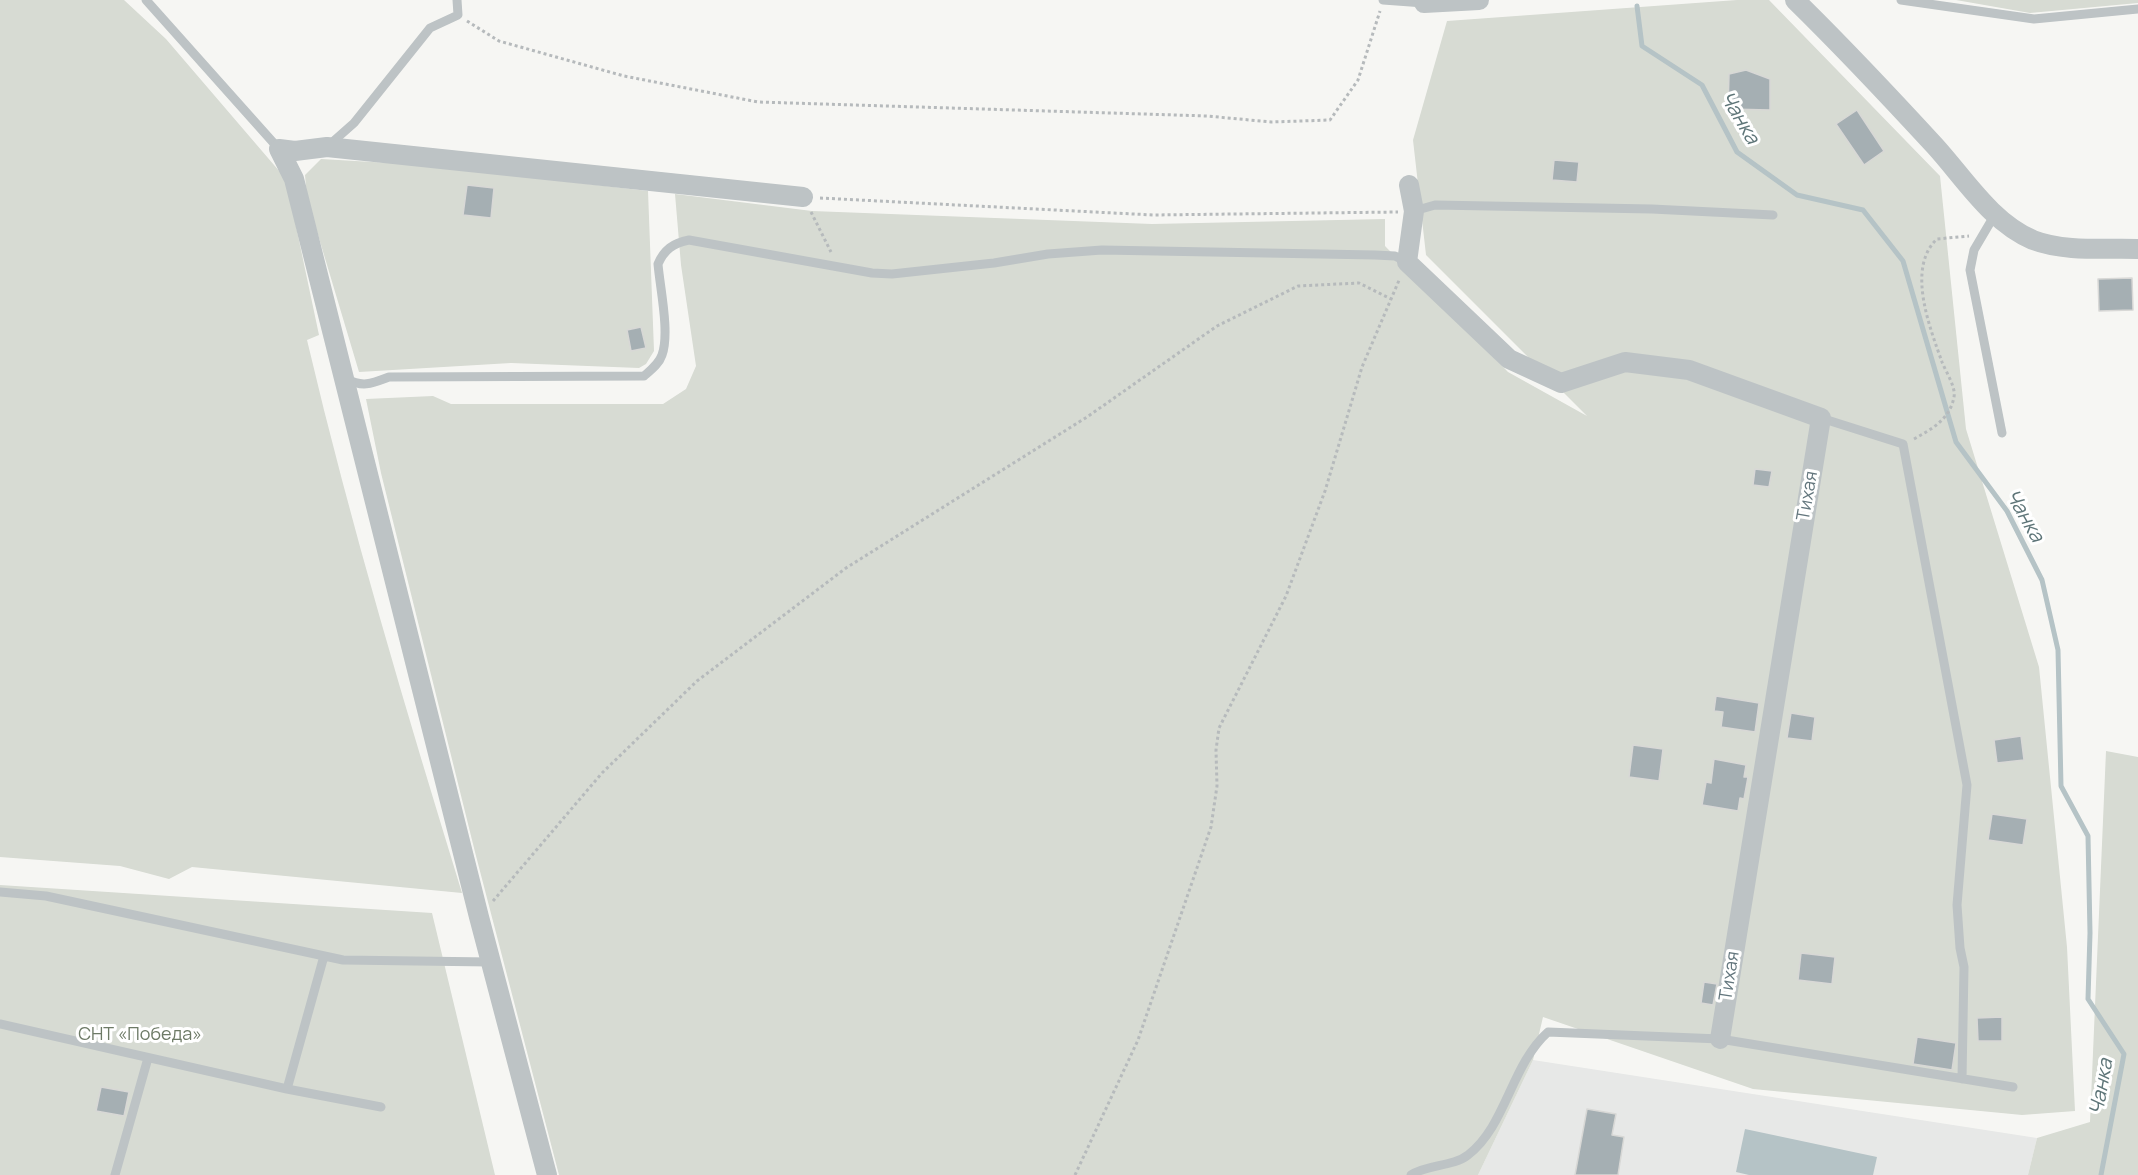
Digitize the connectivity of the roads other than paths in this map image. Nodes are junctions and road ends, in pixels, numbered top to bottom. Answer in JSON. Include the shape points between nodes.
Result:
{"nodes":[{"id":1,"x":146,"y":0,"type":"edge"},
{"id":2,"x":457,"y":0,"type":"edge"},
{"id":3,"x":1383,"y":0,"type":"edge"},
{"id":4,"x":1479,"y":0,"type":"edge"},
{"id":5,"x":1795,"y":0,"type":"edge"},
{"id":6,"x":1901,"y":0,"type":"edge"},
{"id":7,"x":1424,"y":3,"type":"joint"},
{"id":8,"x":2138,"y":9,"type":"edge"},
{"id":9,"x":327,"y":147,"type":"junction"},
{"id":10,"x":279,"y":149,"type":"junction"},
{"id":11,"x":1409,"y":185,"type":"dead end"},
{"id":12,"x":803,"y":197,"type":"road end"},
{"id":13,"x":1414,"y":211,"type":"junction"},
{"id":14,"x":1773,"y":215,"type":"dead end"},
{"id":15,"x":1994,"y":216,"type":"junction"},
{"id":16,"x":2138,"y":249,"type":"edge"},
{"id":17,"x":1407,"y":262,"type":"junction"},
{"id":18,"x":346,"y":379,"type":"junction"},
{"id":19,"x":1821,"y":418,"type":"junction"},
{"id":20,"x":2002,"y":433,"type":"dead end"},
{"id":21,"x":0,"y":892,"type":"edge"},
{"id":22,"x":324,"y":956,"type":"junction"},
{"id":23,"x":490,"y":962,"type":"junction"},
{"id":24,"x":0,"y":1024,"type":"edge"},
{"id":25,"x":1720,"y":1039,"type":"junction"},
{"id":26,"x":148,"y":1058,"type":"junction"},
{"id":27,"x":1962,"y":1079,"type":"junction"},
{"id":28,"x":2013,"y":1087,"type":"dead end"},
{"id":29,"x":287,"y":1089,"type":"junction"},
{"id":30,"x":381,"y":1107,"type":"dead end"},
{"id":31,"x":115,"y":1175,"type":"edge"},
{"id":32,"x":547,"y":1175,"type":"edge"},
{"id":33,"x":1411,"y":1175,"type":"edge"}],
"edges":[{"from":1,"to":10,"type":"lane"},
{"from":2,"to":9,"type":"lane","via":[[458,15],[430,28],[354,123]]},
{"from":3,"to":7,"type":"lane"},
{"from":4,"to":7,"type":"street"},
{"from":5,"to":15,"type":"street","via":[[1865,70]]},
{"from":6,"to":8,"type":"lane","via":[[2034,19]]},
{"from":9,"to":10,"type":"street"},
{"from":9,"to":12,"type":"street"},
{"from":10,"to":18,"type":"street","via":[[294,179]]},
{"from":11,"to":13,"type":"street"},
{"from":13,"to":14,"type":"lane","via":[[1434,205]]},
{"from":13,"to":17,"type":"street"},
{"from":15,"to":16,"type":"street","via":[[2036,241]]},
{"from":15,"to":20,"type":"lane","via":[[1974,250],[1970,270]]},
{"from":17,"to":18,"type":"lane","via":[[1395,256],[1375,255],[1102,250],[892,274],[689,240],[677,242],[663,253],[658,264],[664,341],[662,355],[644,376],[389,377],[367,385]]},
{"from":17,"to":19,"type":"street","via":[[1509,359],[1561,383],[1625,362],[1689,370]]},
{"from":18,"to":23,"type":"street"},
{"from":19,"to":25,"type":"street","name":"Тихая"},
{"from":19,"to":27,"type":"lane","via":[[1903,444],[1967,785],[1957,905],[1964,967]]},
{"from":21,"to":22,"type":"lane","via":[[46,896]]},
{"from":22,"to":23,"type":"lane","via":[[342,960]]},
{"from":22,"to":29,"type":"lane"},
{"from":23,"to":32,"type":"street"},
{"from":24,"to":26,"type":"lane"},
{"from":25,"to":27,"type":"lane"},
{"from":25,"to":33,"type":"lane","via":[[1548,1032],[1532,1046],[1486,1136],[1467,1157]]},
{"from":26,"to":29,"type":"lane"},
{"from":26,"to":31,"type":"lane"},
{"from":27,"to":28,"type":"lane"},
{"from":29,"to":30,"type":"lane"}]}
